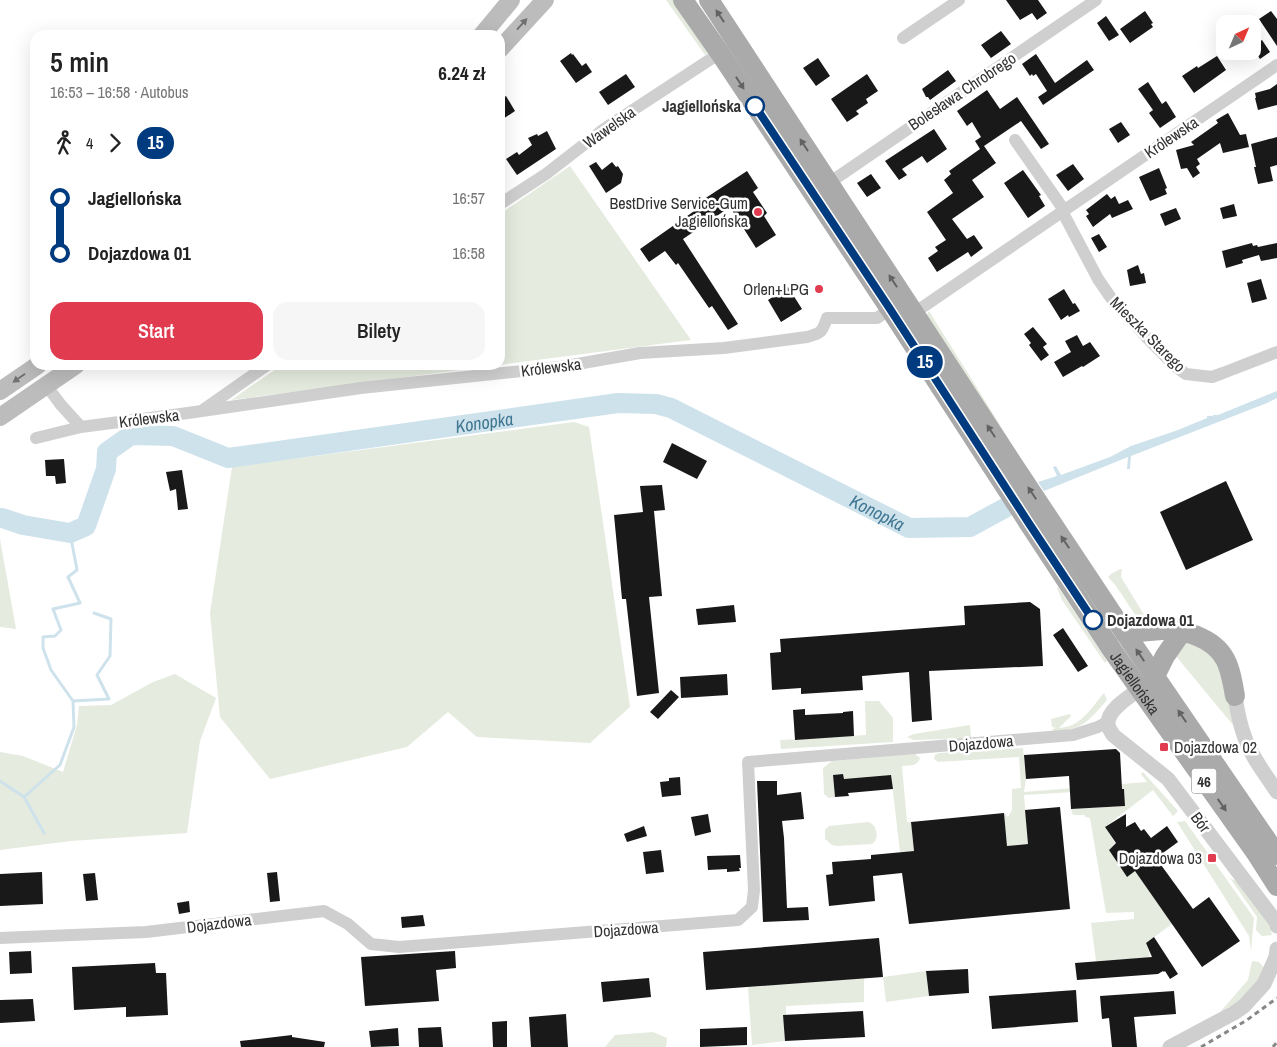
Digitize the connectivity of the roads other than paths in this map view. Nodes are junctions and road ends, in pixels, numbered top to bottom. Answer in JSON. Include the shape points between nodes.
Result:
{"nodes":[{"id":1,"x":511,"y":0,"type":"edge"},
{"id":2,"x":544,"y":0,"type":"edge"},
{"id":3,"x":683,"y":0,"type":"edge"},
{"id":4,"x":710,"y":0,"type":"edge"},
{"id":5,"x":959,"y":0,"type":"edge"},
{"id":6,"x":1096,"y":0,"type":"edge"},
{"id":7,"x":486,"y":30,"type":"edge"},
{"id":8,"x":903,"y":38,"type":"dead end"},
{"id":9,"x":505,"y":43,"type":"edge"},
{"id":10,"x":720,"y":53,"type":"junction"},
{"id":11,"x":1277,"y":65,"type":"edge"},
{"id":12,"x":1015,"y":140,"type":"dead end"},
{"id":13,"x":829,"y":183,"type":"junction"},
{"id":14,"x":505,"y":201,"type":"edge"},
{"id":15,"x":1063,"y":210,"type":"junction"},
{"id":16,"x":890,"y":309,"type":"junction"},
{"id":17,"x":914,"y":313,"type":"junction"},
{"id":18,"x":1277,"y":352,"type":"edge"},
{"id":19,"x":31,"y":370,"type":"edge"},
{"id":20,"x":68,"y":370,"type":"edge"},
{"id":21,"x":260,"y":370,"type":"edge"},
{"id":22,"x":46,"y":385,"type":"junction"},
{"id":23,"x":0,"y":391,"type":"edge"},
{"id":24,"x":201,"y":411,"type":"junction"},
{"id":25,"x":0,"y":417,"type":"edge"},
{"id":26,"x":81,"y":427,"type":"junction"},
{"id":27,"x":36,"y":438,"type":"dead end"},
{"id":28,"x":1010,"y":477,"type":"junction"},
{"id":29,"x":1038,"y":519,"type":"junction"},
{"id":30,"x":1125,"y":633,"type":"junction"},
{"id":31,"x":1181,"y":633,"type":"junction"},
{"id":32,"x":1148,"y":683,"type":"junction"},
{"id":33,"x":1235,"y":696,"type":"joint"},
{"id":34,"x":1108,"y":722,"type":"junction"},
{"id":35,"x":1277,"y":792,"type":"edge"},
{"id":36,"x":1266,"y":849,"type":"edge"},
{"id":37,"x":1277,"y":886,"type":"edge"},
{"id":38,"x":1277,"y":923,"type":"edge"},
{"id":39,"x":0,"y":938,"type":"edge"},
{"id":40,"x":1277,"y":949,"type":"edge"},
{"id":41,"x":1170,"y":1047,"type":"edge"}],
"edges":[{"from":1,"to":7,"type":"main road"},
{"from":9,"to":2,"type":"main road","one_way":true},
{"from":3,"to":10,"type":"main road","name":"Jagiellońska","number":"46"},
{"from":13,"to":4,"type":"main road","name":"Jagiellońska","number":"46","one_way":true},
{"from":5,"to":8,"type":"street"},
{"from":6,"to":13,"type":"street","name":"Bolesława Chrobrego"},
{"from":10,"to":14,"type":"street","name":"Wawelska","via":[[604,129]]},
{"from":10,"to":16,"type":"main road","name":"Jagiellońska","number":"46","one_way":true},
{"from":11,"to":15,"type":"street","name":"Królewska"},
{"from":12,"to":15,"type":"street"},
{"from":17,"to":13,"type":"main road","name":"Jagiellońska","number":"46","one_way":true},
{"from":15,"to":17,"type":"street","name":"Królewska"},
{"from":15,"to":18,"type":"street","name":"Mieszka Starego","via":[[1111,298],[1186,374],[1212,377]]},
{"from":16,"to":24,"type":"street","name":"Królewska","via":[[877,318],[827,318],[822,330],[807,337],[724,348],[640,353],[560,367],[360,388]]},
{"from":16,"to":28,"type":"main road","name":"Jagiellońska","number":"46"},
{"from":28,"to":17,"type":"main road","name":"Jagiellońska","number":"46","one_way":true},
{"from":19,"to":23,"type":"main road","one_way":true},
{"from":20,"to":22,"type":"main road"},
{"from":21,"to":24,"type":"street"},
{"from":22,"to":25,"type":"main road"},
{"from":22,"to":26,"type":"street"},
{"from":24,"to":26,"type":"street","name":"Królewska"},
{"from":26,"to":27,"type":"street","name":"Królewska"},
{"from":28,"to":29,"type":"main road","name":"Jagiellońska","number":"46"},
{"from":30,"to":29,"type":"main road","name":"Jagiellońska","number":"46","one_way":true},
{"from":29,"to":32,"type":"main road","name":"Jagiellońska","number":"46","via":[[1112,650]]},
{"from":30,"to":31,"type":"main road","via":[[1174,629]]},
{"from":32,"to":30,"type":"main road","name":"Jagiellońska","number":"46","one_way":true},
{"from":31,"to":32,"type":"main road"},
{"from":31,"to":33,"type":"main road","via":[[1194,634],[1219,650],[1227,660]]},
{"from":32,"to":34,"type":"street","via":[[1112,711]]},
{"from":32,"to":36,"type":"main road","name":"Jagiellońska","number":"46"},
{"from":33,"to":35,"type":"street","via":[[1245,740]]},
{"from":34,"to":38,"type":"street","name":"Bór","via":[[1114,735],[1168,779]]},
{"from":34,"to":39,"type":"street","name":"Dojazdowa","via":[[1073,735],[748,762],[754,890],[752,907],[738,920],[399,947],[371,944],[348,924],[324,911],[146,932]]},
{"from":36,"to":37,"type":"main road","name":"Jagiellońska","number":"46"},
{"from":40,"to":41,"type":"street","via":[[1264,984],[1244,1006]]}]}
